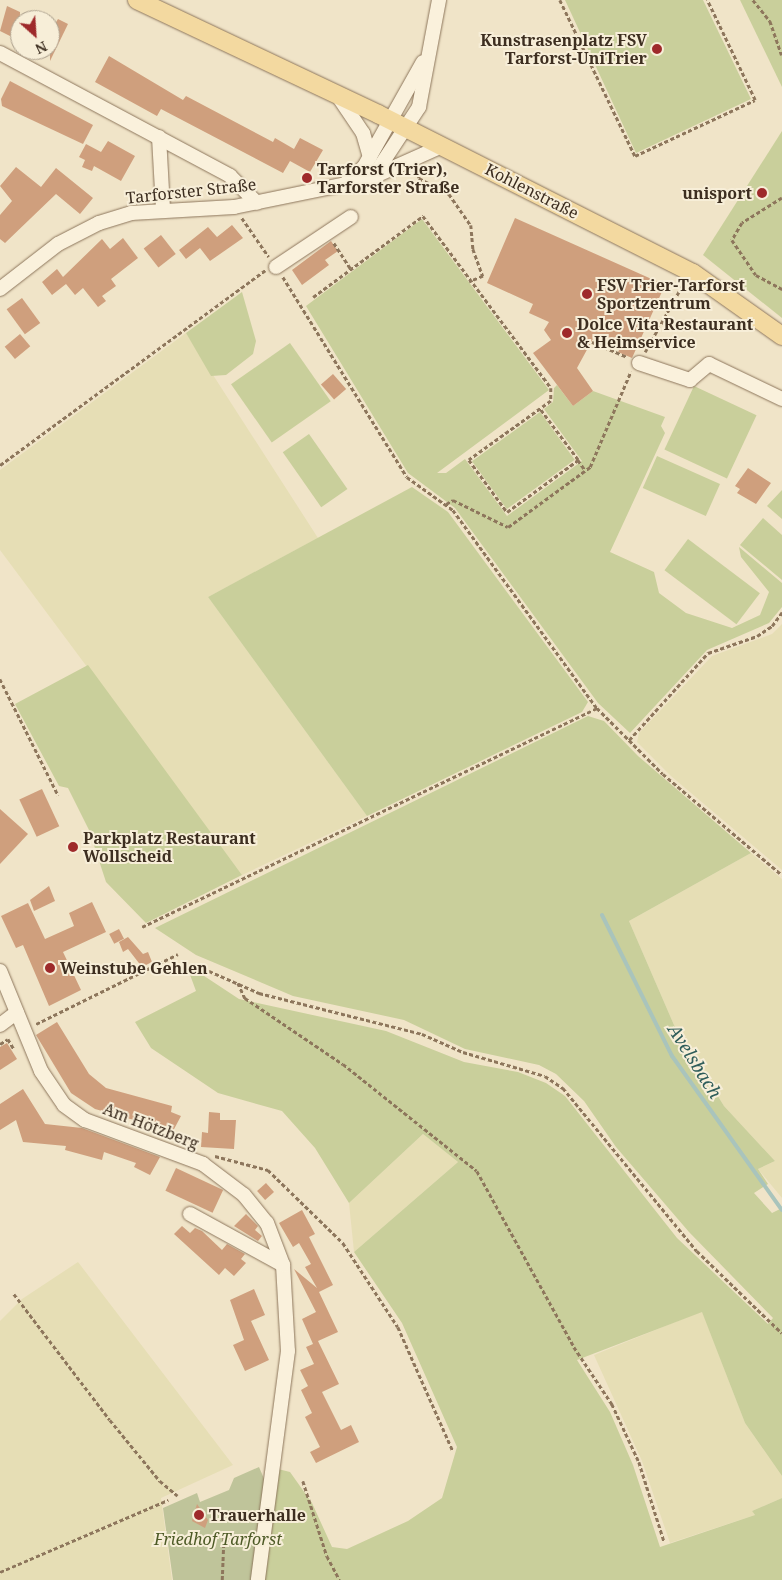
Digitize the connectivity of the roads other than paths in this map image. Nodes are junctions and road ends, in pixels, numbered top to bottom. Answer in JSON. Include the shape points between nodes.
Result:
{"nodes":[{"id":1,"x":137,"y":0,"type":"edge"},
{"id":2,"x":439,"y":0,"type":"edge"},
{"id":3,"x":0,"y":53,"type":"edge"},
{"id":4,"x":424,"y":60,"type":"junction"},
{"id":5,"x":338,"y":96,"type":"junction"},
{"id":6,"x":399,"y":125,"type":"junction"},
{"id":7,"x":159,"y":137,"type":"junction"},
{"id":8,"x":442,"y":146,"type":"junction"},
{"id":9,"x":370,"y":157,"type":"junction"},
{"id":10,"x":366,"y":180,"type":"junction"},
{"id":11,"x":345,"y":184,"type":"junction"},
{"id":12,"x":257,"y":203,"type":"junction"},
{"id":13,"x":163,"y":209,"type":"junction"},
{"id":14,"x":351,"y":217,"type":"dead end"},
{"id":15,"x":275,"y":266,"type":"road end"},
{"id":16,"x":0,"y":289,"type":"edge"},
{"id":17,"x":782,"y":336,"type":"edge"},
{"id":18,"x":637,"y":362,"type":"road end"},
{"id":19,"x":782,"y":399,"type":"edge"},
{"id":20,"x":0,"y":970,"type":"edge"},
{"id":21,"x":17,"y":1012,"type":"junction"},
{"id":22,"x":0,"y":1025,"type":"edge"},
{"id":23,"x":190,"y":1214,"type":"dead end"},
{"id":24,"x":283,"y":1265,"type":"junction"},
{"id":25,"x":258,"y":1580,"type":"edge"}],
"edges":[{"from":1,"to":5,"type":"main road","name":"Kohlenstraße"},
{"from":2,"to":4,"type":"street"},
{"from":3,"to":7,"type":"street"},
{"from":4,"to":6,"type":"street"},
{"from":4,"to":6,"type":"street","via":[[419,107]]},
{"from":5,"to":6,"type":"main road","name":"Kohlenstraße"},
{"from":5,"to":9,"type":"street","via":[[363,134]]},
{"from":6,"to":8,"type":"main road","name":"Kohlenstraße"},
{"from":6,"to":9,"type":"street"},
{"from":6,"to":10,"type":"street","via":[[388,160]]},
{"from":7,"to":12,"type":"street","via":[[230,176]]},
{"from":7,"to":13,"type":"street"},
{"from":8,"to":10,"type":"street","name":"Tarforster Straße"},
{"from":8,"to":17,"type":"main road","name":"Kohlenstraße","via":[[693,273]]},
{"from":9,"to":11,"type":"street"},
{"from":10,"to":11,"type":"street","name":"Tarforster Straße"},
{"from":11,"to":12,"type":"street","name":"Tarforster Straße"},
{"from":12,"to":13,"type":"street","name":"Tarforster Straße","via":[[234,207]]},
{"from":13,"to":16,"type":"street","name":"Tarforster Straße","via":[[99,223],[58,244]]},
{"from":14,"to":15,"type":"street"},
{"from":18,"to":19,"type":"street","via":[[690,380],[709,364]]},
{"from":20,"to":21,"type":"street","name":"Am Hötzberg"},
{"from":21,"to":22,"type":"street"},
{"from":21,"to":24,"type":"street","name":"Am Hötzberg","via":[[49,1086],[78,1115],[203,1164],[254,1206],[267,1223]]},
{"from":23,"to":24,"type":"street"},
{"from":24,"to":25,"type":"street","name":"Am Hötzberg","via":[[288,1351]]}]}
